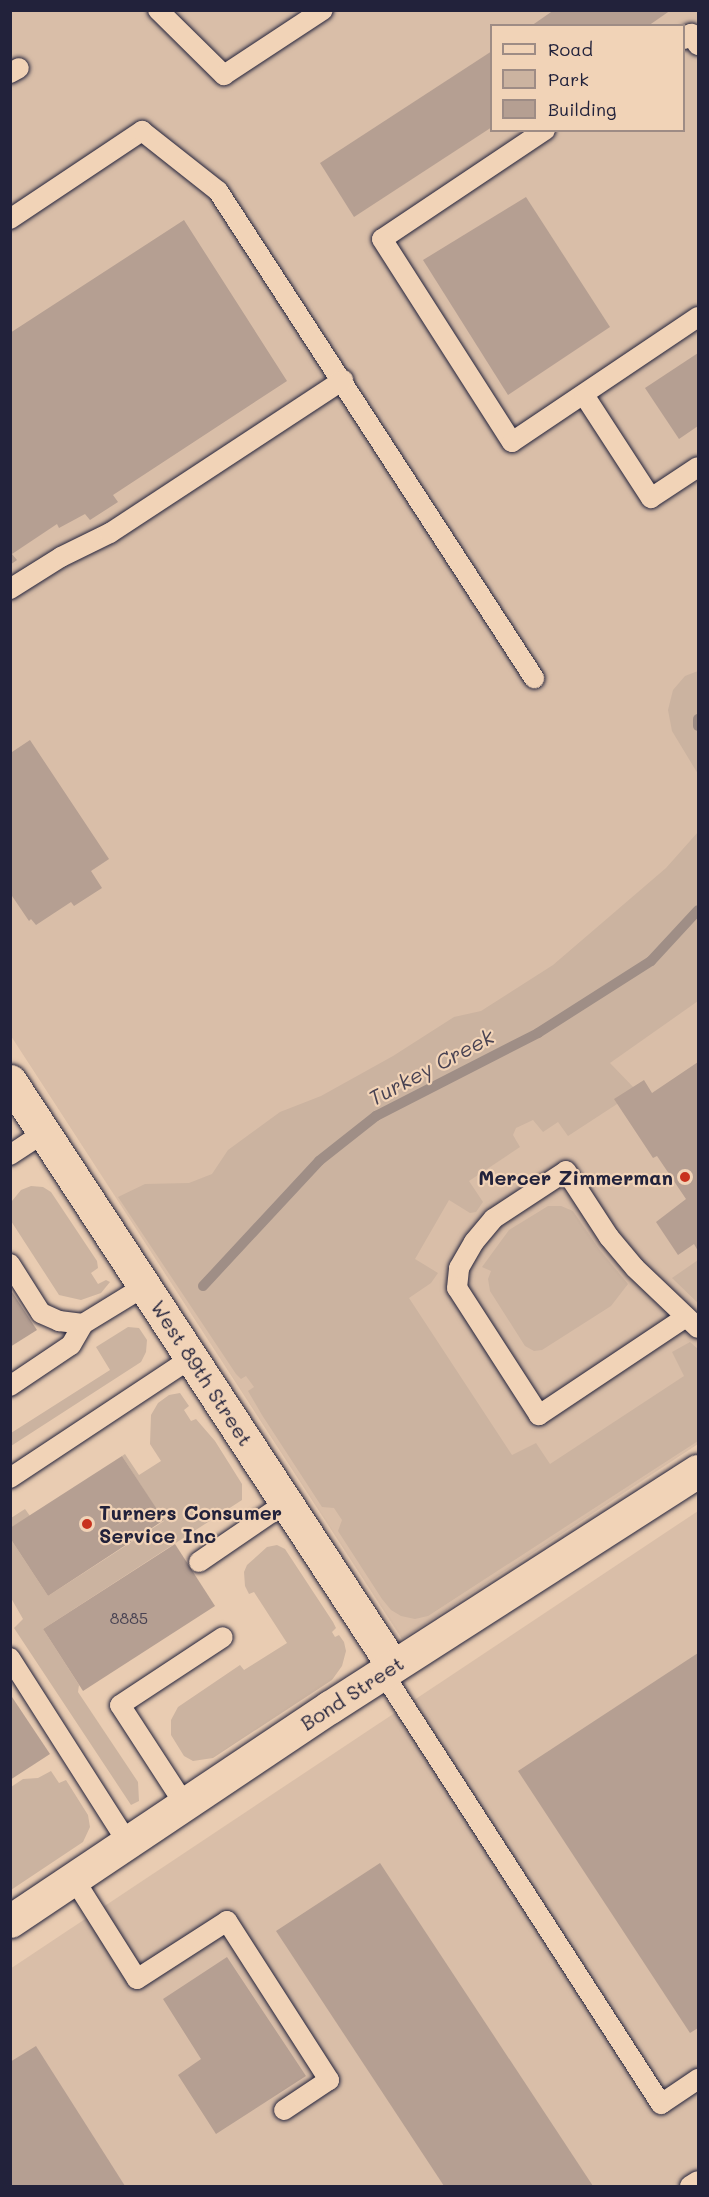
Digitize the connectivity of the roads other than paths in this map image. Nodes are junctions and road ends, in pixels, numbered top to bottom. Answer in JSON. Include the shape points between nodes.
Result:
{"nodes":[{"id":1,"x":158,"y":10,"type":"edge"},
{"id":2,"x":323,"y":10,"type":"edge"},
{"id":3,"x":685,"y":38,"type":"edge"},
{"id":4,"x":699,"y":45,"type":"edge"},
{"id":5,"x":542,"y":132,"type":"edge"},
{"id":6,"x":10,"y":219,"type":"edge"},
{"id":7,"x":699,"y":317,"type":"edge"},
{"id":8,"x":343,"y":380,"type":"junction"},
{"id":9,"x":584,"y":395,"type":"junction"},
{"id":10,"x":699,"y":467,"type":"edge"},
{"id":11,"x":10,"y":589,"type":"edge"},
{"id":12,"x":534,"y":678,"type":"dead end"},
{"id":13,"x":10,"y":1081,"type":"edge"},
{"id":14,"x":45,"y":1132,"type":"junction"},
{"id":15,"x":10,"y":1155,"type":"edge"},
{"id":16,"x":10,"y":1264,"type":"edge"},
{"id":17,"x":145,"y":1287,"type":"junction"},
{"id":18,"x":692,"y":1322,"type":"edge"},
{"id":19,"x":83,"y":1324,"type":"junction"},
{"id":20,"x":191,"y":1358,"type":"junction"},
{"id":21,"x":10,"y":1386,"type":"edge"},
{"id":22,"x":699,"y":1472,"type":"edge"},
{"id":23,"x":10,"y":1478,"type":"edge"},
{"id":24,"x":286,"y":1502,"type":"junction"},
{"id":25,"x":199,"y":1562,"type":"dead end"},
{"id":26,"x":223,"y":1637,"type":"dead end"},
{"id":27,"x":10,"y":1658,"type":"edge"},
{"id":28,"x":388,"y":1669,"type":"junction"},
{"id":29,"x":185,"y":1805,"type":"junction"},
{"id":30,"x":129,"y":1843,"type":"junction"},
{"id":31,"x":74,"y":1879,"type":"junction"},
{"id":32,"x":10,"y":1921,"type":"edge"},
{"id":33,"x":699,"y":2079,"type":"edge"},
{"id":34,"x":284,"y":2110,"type":"dead end"},
{"id":35,"x":699,"y":2181,"type":"edge"},
{"id":36,"x":690,"y":2187,"type":"edge"}],
"edges":[{"from":1,"to":2,"type":"lane","via":[[224,75]]},
{"from":3,"to":4,"type":"lane","via":[[691,34]]},
{"from":5,"to":9,"type":"lane","via":[[382,238],[512,442]]},
{"from":6,"to":8,"type":"lane","via":[[142,131],[218,191]]},
{"from":7,"to":9,"type":"lane"},
{"from":8,"to":11,"type":"lane","via":[[110,533],[61,557]]},
{"from":8,"to":12,"type":"lane"},
{"from":9,"to":10,"type":"lane","via":[[651,498]]},
{"from":13,"to":14,"type":"street","name":"West 89th Street"},
{"from":14,"to":15,"type":"lane"},
{"from":14,"to":17,"type":"street","name":"West 89th Street"},
{"from":16,"to":19,"type":"lane","via":[[41,1313],[59,1322]]},
{"from":17,"to":19,"type":"lane"},
{"from":17,"to":20,"type":"street","name":"West 89th Street"},
{"from":18,"to":18,"type":"lane","via":[[628,1260],[566,1171],[493,1219],[459,1268],[457,1288],[539,1415]]},
{"from":19,"to":21,"type":"lane","via":[[71,1345]]},
{"from":20,"to":23,"type":"lane"},
{"from":20,"to":24,"type":"street","name":"West 89th Street"},
{"from":22,"to":28,"type":"street","name":"Bond Street"},
{"from":24,"to":25,"type":"lane"},
{"from":24,"to":28,"type":"street","name":"West 89th Street"},
{"from":26,"to":29,"type":"lane","via":[[120,1706]]},
{"from":27,"to":30,"type":"lane"},
{"from":28,"to":29,"type":"street","name":"Bond Street"},
{"from":28,"to":33,"type":"lane","via":[[661,2104]]},
{"from":29,"to":30,"type":"street","name":"Bond Street"},
{"from":30,"to":31,"type":"street","name":"Bond Street"},
{"from":31,"to":32,"type":"street","name":"Bond Street"},
{"from":31,"to":34,"type":"lane","via":[[137,1979],[227,1920],[329,2080]]},
{"from":35,"to":36,"type":"lane"}]}
